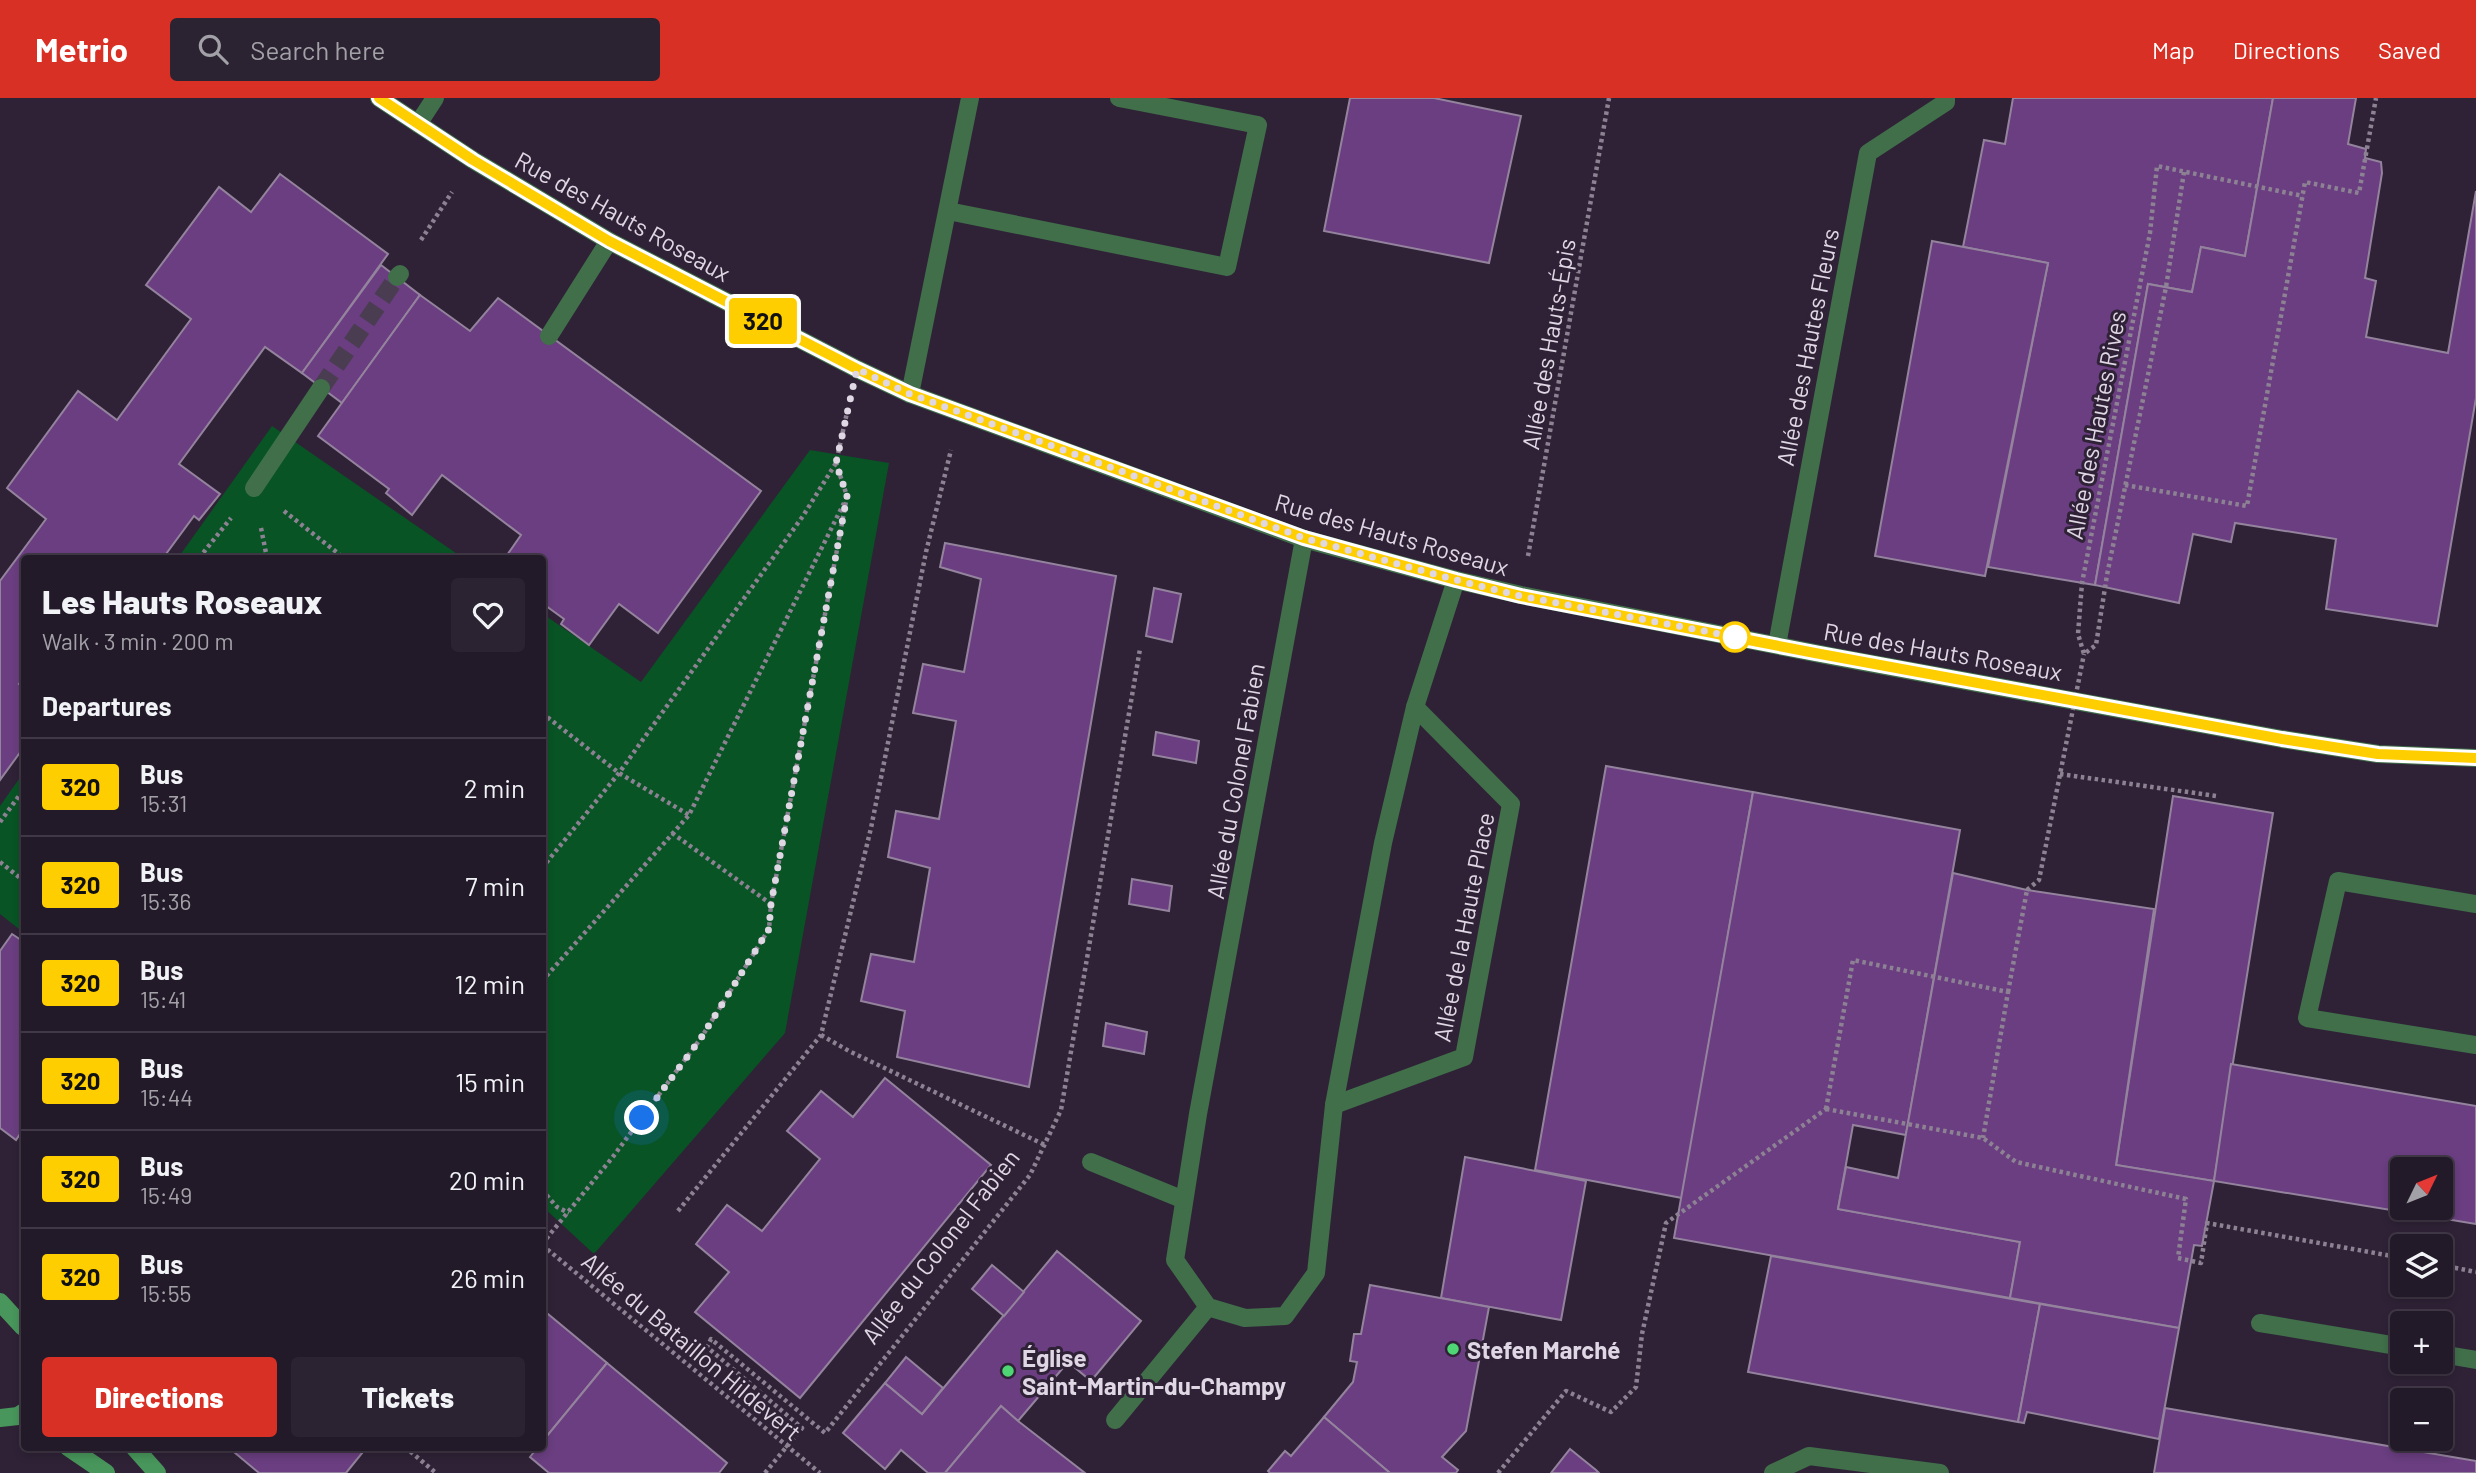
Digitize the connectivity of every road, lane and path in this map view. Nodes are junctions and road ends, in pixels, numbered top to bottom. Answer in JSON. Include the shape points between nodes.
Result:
{"nodes":[{"id":1,"x":379,"y":98,"type":"edge"},
{"id":2,"x":435,"y":98,"type":"edge"},
{"id":3,"x":970,"y":98,"type":"edge"},
{"id":4,"x":1119,"y":98,"type":"edge"},
{"id":5,"x":1609,"y":98,"type":"edge"},
{"id":6,"x":1947,"y":98,"type":"edge"},
{"id":7,"x":2376,"y":98,"type":"edge"},
{"id":8,"x":418,"y":124,"type":"junction"},
{"id":9,"x":473,"y":160,"type":"junction"},
{"id":10,"x":2184,"y":172,"type":"junction"},
{"id":11,"x":2303,"y":195,"type":"junction"},
{"id":12,"x":948,"y":211,"type":"junction"},
{"id":13,"x":609,"y":241,"type":"junction"},
{"id":14,"x":398,"y":275,"type":"tunnel mouth"},
{"id":15,"x":549,"y":336,"type":"dead end"},
{"id":16,"x":857,"y":369,"type":"junction"},
{"id":17,"x":321,"y":388,"type":"tunnel mouth"},
{"id":18,"x":910,"y":394,"type":"junction"},
{"id":19,"x":960,"y":412,"type":"junction"},
{"id":20,"x":836,"y":463,"type":"junction"},
{"id":21,"x":2125,"y":485,"type":"junction"},
{"id":22,"x":254,"y":488,"type":"dead end"},
{"id":23,"x":847,"y":496,"type":"junction"},
{"id":24,"x":1304,"y":538,"type":"junction"},
{"id":25,"x":1456,"y":580,"type":"junction"},
{"id":26,"x":1521,"y":596,"type":"junction"},
{"id":27,"x":1777,"y":645,"type":"junction"},
{"id":28,"x":1140,"y":649,"type":"dead end"},
{"id":29,"x":2084,"y":654,"type":"junction"},
{"id":30,"x":1415,"y":707,"type":"junction"},
{"id":31,"x":546,"y":716,"type":"edge"},
{"id":32,"x":2476,"y":758,"type":"edge"},
{"id":33,"x":619,"y":773,"type":"junction"},
{"id":34,"x":2060,"y":774,"type":"junction"},
{"id":35,"x":21,"y":793,"type":"edge"},
{"id":36,"x":2216,"y":796,"type":"dead end"},
{"id":37,"x":689,"y":815,"type":"junction"},
{"id":38,"x":0,"y":821,"type":"edge"},
{"id":39,"x":672,"y":833,"type":"junction"},
{"id":40,"x":0,"y":862,"type":"edge"},
{"id":41,"x":546,"y":863,"type":"edge"},
{"id":42,"x":21,"y":879,"type":"edge"},
{"id":43,"x":771,"y":904,"type":"junction"},
{"id":44,"x":2476,"y":904,"type":"edge"},
{"id":45,"x":546,"y":976,"type":"edge"},
{"id":46,"x":2008,"y":992,"type":"junction"},
{"id":47,"x":821,"y":1035,"type":"junction"},
{"id":48,"x":2476,"y":1045,"type":"edge"},
{"id":49,"x":1334,"y":1105,"type":"junction"},
{"id":50,"x":1826,"y":1109,"type":"junction"},
{"id":51,"x":1983,"y":1138,"type":"junction"},
{"id":52,"x":1045,"y":1145,"type":"junction"},
{"id":53,"x":1091,"y":1161,"type":"dead end"},
{"id":54,"x":546,"y":1195,"type":"edge"},
{"id":55,"x":1184,"y":1200,"type":"junction"},
{"id":56,"x":678,"y":1211,"type":"dead end"},
{"id":57,"x":569,"y":1213,"type":"junction"},
{"id":58,"x":546,"y":1240,"type":"edge"},
{"id":59,"x":546,"y":1248,"type":"edge"},
{"id":60,"x":2390,"y":1256,"type":"edge"},
{"id":61,"x":2453,"y":1267,"type":"edge"},
{"id":62,"x":2476,"y":1272,"type":"edge"},
{"id":63,"x":0,"y":1302,"type":"edge"},
{"id":64,"x":1208,"y":1307,"type":"junction"},
{"id":65,"x":0,"y":1322,"type":"edge"},
{"id":66,"x":2260,"y":1323,"type":"dead end"},
{"id":67,"x":21,"y":1325,"type":"edge"},
{"id":68,"x":21,"y":1327,"type":"edge"},
{"id":69,"x":2390,"y":1346,"type":"edge"},
{"id":70,"x":2453,"y":1356,"type":"edge"},
{"id":71,"x":2476,"y":1360,"type":"edge"},
{"id":72,"x":1115,"y":1420,"type":"dead end"},
{"id":73,"x":787,"y":1447,"type":"junction"},
{"id":74,"x":74,"y":1451,"type":"edge"},
{"id":75,"x":138,"y":1451,"type":"edge"},
{"id":76,"x":410,"y":1451,"type":"edge"},
{"id":77,"x":106,"y":1473,"type":"edge"},
{"id":78,"x":157,"y":1473,"type":"edge"},
{"id":79,"x":436,"y":1473,"type":"edge"},
{"id":80,"x":765,"y":1473,"type":"edge"},
{"id":81,"x":820,"y":1473,"type":"edge"},
{"id":82,"x":1498,"y":1473,"type":"edge"},
{"id":83,"x":1773,"y":1473,"type":"edge"},
{"id":84,"x":1940,"y":1473,"type":"edge"}],
"edges":[{"from":1,"to":8,"type":"street","name":"Rue des Hauts Roseaux"},
{"from":2,"to":8,"type":"street"},
{"from":3,"to":12,"type":"street"},
{"from":4,"to":12,"type":"street","via":[[1258,125],[1227,267]]},
{"from":5,"to":26,"type":"path","name":"Allée des Hauts-Épis"},
{"from":6,"to":27,"type":"street","name":"Allée des Hautes Fleurs","via":[[1868,153]]},
{"from":7,"to":11,"type":"path","via":[[2359,193],[2305,182]]},
{"from":8,"to":9,"type":"street","name":"Rue des Hauts Roseaux"},
{"from":9,"to":13,"type":"street","name":"Rue des Hauts Roseaux"},
{"from":9,"to":14,"type":"path"},
{"from":10,"to":11,"type":"path","name":"Allée des Hautes Rives"},
{"from":10,"to":21,"type":"path","via":[[2166,287]]},
{"from":10,"to":29,"type":"path","name":"Allée des Hautes Rives","via":[[2157,166],[2150,233],[2082,583],[2078,634]]},
{"from":11,"to":21,"type":"path","via":[[2247,506]]},
{"from":12,"to":18,"type":"street"},
{"from":13,"to":15,"type":"street"},
{"from":13,"to":16,"type":"street","name":"Rue des Hauts Roseaux"},
{"from":16,"to":18,"type":"street","name":"Rue des Hauts Roseaux"},
{"from":16,"to":20,"type":"path"},
{"from":17,"to":22,"type":"street"},
{"from":18,"to":19,"type":"street","name":"Rue des Hauts Roseaux"},
{"from":19,"to":24,"type":"street","name":"Rue des Hauts Roseaux"},
{"from":19,"to":47,"type":"path","via":[[926,552],[871,828]]},
{"from":20,"to":23,"type":"path"},
{"from":20,"to":33,"type":"path"},
{"from":21,"to":29,"type":"path","via":[[2096,645]]},
{"from":23,"to":37,"type":"path"},
{"from":23,"to":43,"type":"path"},
{"from":24,"to":25,"type":"street","name":"Rue des Hauts Roseaux"},
{"from":24,"to":55,"type":"street","name":"Allée du Colonel Fabien"},
{"from":25,"to":26,"type":"street","name":"Rue des Hauts Roseaux"},
{"from":25,"to":30,"type":"street"},
{"from":26,"to":27,"type":"street","name":"Rue des Hauts Roseaux"},
{"from":27,"to":32,"type":"street","name":"Rue des Hauts Roseaux","via":[[2282,739],[2378,754]]},
{"from":28,"to":52,"type":"path","name":"Allée du Colonel Fabien","via":[[1061,1110]]},
{"from":29,"to":34,"type":"path","name":"Allée des Hautes Rives","bridge":true},
{"from":30,"to":49,"type":"street","via":[[1383,843]]},
{"from":30,"to":49,"type":"street","name":"Allée de la Haute Place","via":[[1511,804],[1464,1057]]},
{"from":31,"to":33,"type":"path"},
{"from":33,"to":37,"type":"path"},
{"from":33,"to":41,"type":"path"},
{"from":34,"to":36,"type":"path"},
{"from":34,"to":46,"type":"path","name":"Allée des Hautes Rives","bridge":true,"via":[[2039,880],[2027,890]]},
{"from":35,"to":38,"type":"path"},
{"from":37,"to":39,"type":"path"},
{"from":39,"to":43,"type":"path"},
{"from":39,"to":45,"type":"path"},
{"from":40,"to":42,"type":"path"},
{"from":43,"to":57,"type":"path","via":[[769,929],[701,1038]]},
{"from":44,"to":48,"type":"street","via":[[2338,881],[2307,1018]]},
{"from":46,"to":50,"type":"path","via":[[1853,960]]},
{"from":46,"to":51,"type":"path","name":"Allée des Hautes Rives"},
{"from":47,"to":52,"type":"path"},
{"from":47,"to":56,"type":"path"},
{"from":49,"to":64,"type":"street","via":[[1316,1273],[1285,1316],[1245,1318]]},
{"from":50,"to":51,"type":"path"},
{"from":50,"to":82,"type":"path","via":[[1666,1223],[1642,1334],[1636,1387],[1611,1412],[1566,1391]]},
{"from":51,"to":60,"type":"path","via":[[2016,1162],[2186,1199],[2178,1258],[2201,1264],[2207,1223]]},
{"from":52,"to":73,"type":"path","name":"Allée du Colonel Fabien","via":[[1030,1175],[825,1433],[711,1339],[707,1347],[802,1428]]},
{"from":53,"to":55,"type":"street"},
{"from":54,"to":57,"type":"path"},
{"from":55,"to":64,"type":"street","name":"Allée du Colonel Fabien","via":[[1175,1260]]},
{"from":57,"to":58,"type":"path"},
{"from":59,"to":73,"type":"path","name":"Allée du Bataillon Hildevert"},
{"from":61,"to":62,"type":"path"},
{"from":63,"to":67,"type":"street"},
{"from":64,"to":72,"type":"street"},
{"from":65,"to":68,"type":"street"},
{"from":66,"to":69,"type":"street"},
{"from":70,"to":71,"type":"street"},
{"from":73,"to":80,"type":"path"},
{"from":73,"to":81,"type":"path","name":"Allée du Bataillon Hildevert"},
{"from":74,"to":77,"type":"street"},
{"from":75,"to":78,"type":"street"},
{"from":76,"to":79,"type":"path"},
{"from":83,"to":84,"type":"street","via":[[1809,1456]]}]}
